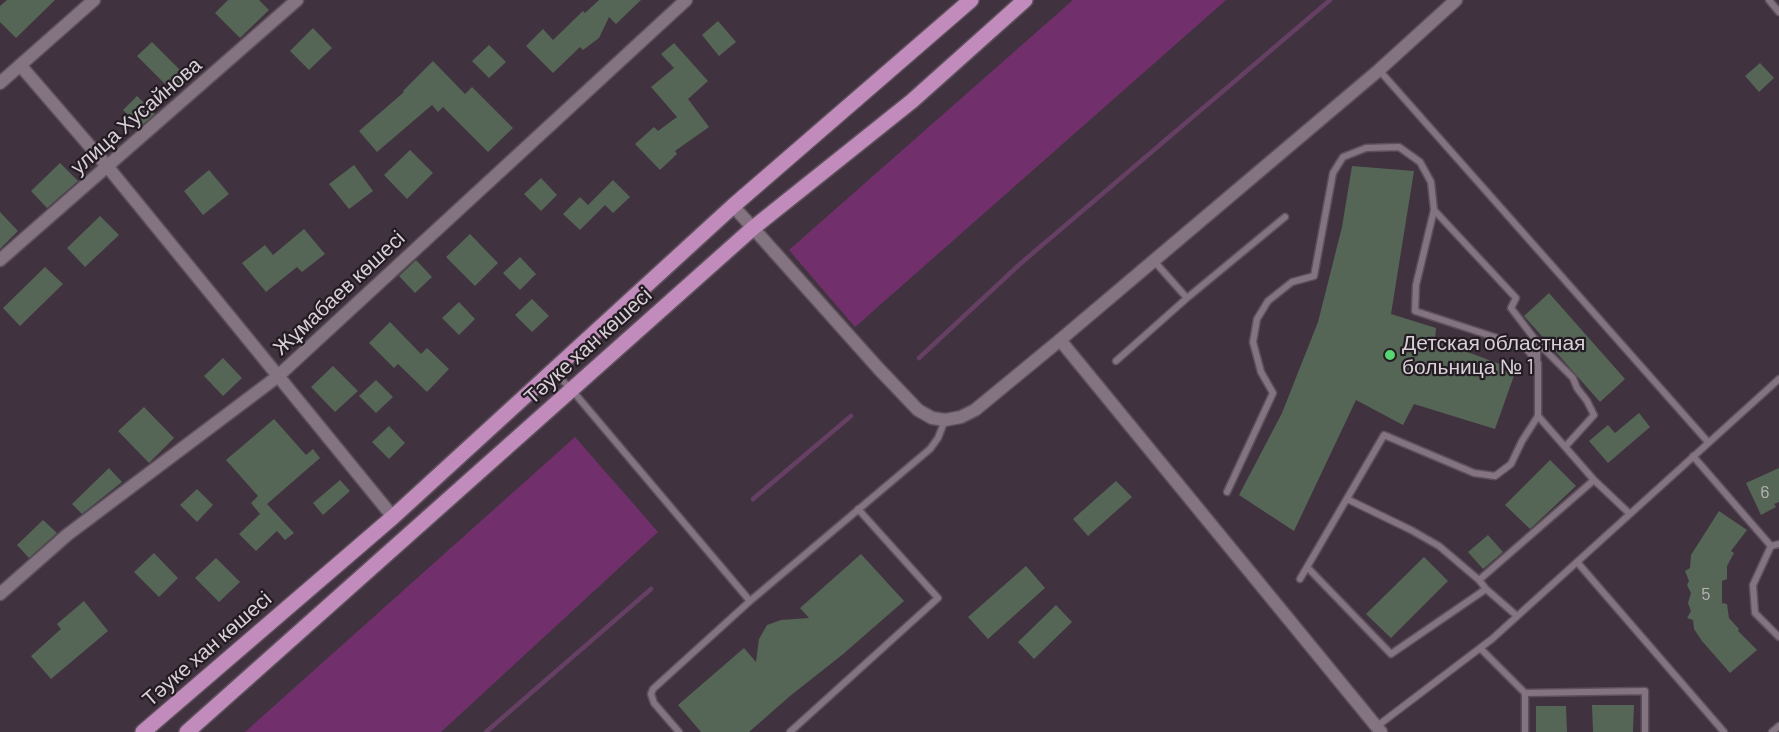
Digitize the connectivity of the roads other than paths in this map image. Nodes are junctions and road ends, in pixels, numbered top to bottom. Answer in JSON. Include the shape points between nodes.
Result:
{"nodes":[{"id":1,"x":94,"y":0,"type":"edge"},
{"id":2,"x":297,"y":0,"type":"edge"},
{"id":3,"x":686,"y":0,"type":"edge"},
{"id":4,"x":971,"y":0,"type":"edge"},
{"id":5,"x":1025,"y":0,"type":"edge"},
{"id":6,"x":1456,"y":0,"type":"edge"},
{"id":7,"x":1769,"y":0,"type":"edge"},
{"id":8,"x":1779,"y":12,"type":"edge"},
{"id":9,"x":20,"y":64,"type":"junction"},
{"id":10,"x":1379,"y":70,"type":"junction"},
{"id":11,"x":0,"y":83,"type":"edge"},
{"id":12,"x":108,"y":166,"type":"junction"},
{"id":13,"x":733,"y":206,"type":"junction"},
{"id":14,"x":1434,"y":210,"type":"junction"},
{"id":15,"x":1284,"y":217,"type":"dead end"},
{"id":16,"x":753,"y":228,"type":"junction"},
{"id":17,"x":0,"y":260,"type":"edge"},
{"id":18,"x":1154,"y":260,"type":"junction"},
{"id":19,"x":1187,"y":298,"type":"junction"},
{"id":20,"x":1060,"y":340,"type":"junction"},
{"id":21,"x":1537,"y":342,"type":"junction"},
{"id":22,"x":1116,"y":361,"type":"dead end"},
{"id":23,"x":1538,"y":363,"type":"junction"},
{"id":24,"x":553,"y":370,"type":"junction"},
{"id":25,"x":278,"y":377,"type":"junction"},
{"id":26,"x":1779,"y":379,"type":"edge"},
{"id":27,"x":572,"y":389,"type":"junction"},
{"id":28,"x":1538,"y":416,"type":"junction"},
{"id":29,"x":945,"y":420,"type":"junction"},
{"id":30,"x":1708,"y":441,"type":"junction"},
{"id":31,"x":1565,"y":447,"type":"junction"},
{"id":32,"x":1693,"y":456,"type":"junction"},
{"id":33,"x":1594,"y":480,"type":"junction"},
{"id":34,"x":1227,"y":492,"type":"dead end"},
{"id":35,"x":1347,"y":499,"type":"junction"},
{"id":36,"x":858,"y":509,"type":"junction"},
{"id":37,"x":1630,"y":514,"type":"junction"},
{"id":38,"x":393,"y":517,"type":"junction"},
{"id":39,"x":1779,"y":544,"type":"edge"},
{"id":40,"x":1771,"y":546,"type":"junction"},
{"id":41,"x":1577,"y":562,"type":"junction"},
{"id":42,"x":1307,"y":567,"type":"junction"},
{"id":43,"x":1300,"y":579,"type":"dead end"},
{"id":44,"x":1479,"y":580,"type":"junction"},
{"id":45,"x":1486,"y":589,"type":"junction"},
{"id":46,"x":0,"y":594,"type":"edge"},
{"id":47,"x":750,"y":601,"type":"junction"},
{"id":48,"x":1517,"y":616,"type":"junction"},
{"id":49,"x":1779,"y":637,"type":"edge"},
{"id":50,"x":1480,"y":648,"type":"junction"},
{"id":51,"x":1525,"y":693,"type":"junction"},
{"id":52,"x":1779,"y":726,"type":"edge"},
{"id":53,"x":1379,"y":730,"type":"edge"},
{"id":54,"x":143,"y":732,"type":"edge"},
{"id":55,"x":187,"y":732,"type":"edge"},
{"id":56,"x":679,"y":732,"type":"edge"},
{"id":57,"x":790,"y":732,"type":"edge"},
{"id":58,"x":1525,"y":732,"type":"edge"},
{"id":59,"x":1645,"y":732,"type":"edge"},
{"id":60,"x":1724,"y":732,"type":"edge"},
{"id":61,"x":1772,"y":732,"type":"edge"}],
"edges":[{"from":1,"to":9,"type":"street"},
{"from":2,"to":12,"type":"street","name":"улица Хусайнова"},
{"from":3,"to":25,"type":"street","name":"Жұмабаев көшесі"},
{"from":4,"to":13,"type":"main road","name":"Тәуке хан көшесі"},
{"from":5,"to":16,"type":"main road","name":"Тәуке хан көшесі","via":[[912,101]]},
{"from":6,"to":10,"type":"street"},
{"from":7,"to":8,"type":"lane"},
{"from":9,"to":11,"type":"street"},
{"from":9,"to":12,"type":"street"},
{"from":10,"to":18,"type":"street"},
{"from":10,"to":30,"type":"lane"},
{"from":12,"to":17,"type":"street","name":"улица Хусайнова"},
{"from":12,"to":25,"type":"street"},
{"from":13,"to":16,"type":"street"},
{"from":13,"to":24,"type":"main road","name":"Тәуке хан көшесі"},
{"from":14,"to":21,"type":"lane","via":[[1516,298],[1511,308]]},
{"from":14,"to":23,"type":"lane","via":[[1416,285],[1415,311],[1525,347]]},
{"from":14,"to":34,"type":"lane","via":[[1431,182],[1420,162],[1399,147],[1366,148],[1344,157],[1333,173],[1314,276],[1292,282],[1268,301],[1257,319],[1253,342],[1261,372],[1273,393]]},
{"from":15,"to":19,"type":"lane"},
{"from":16,"to":27,"type":"main road","name":"Тәуке хан көшесі"},
{"from":16,"to":29,"type":"street","via":[[918,410]]},
{"from":18,"to":19,"type":"lane"},
{"from":18,"to":20,"type":"street"},
{"from":19,"to":22,"type":"lane"},
{"from":20,"to":29,"type":"street","via":[[975,410]]},
{"from":20,"to":53,"type":"street"},
{"from":21,"to":23,"type":"lane"},
{"from":21,"to":31,"type":"lane","via":[[1573,378],[1594,415]]},
{"from":23,"to":28,"type":"lane"},
{"from":24,"to":27,"type":"lane"},
{"from":24,"to":38,"type":"main road","name":"Тәуке хан көшесі"},
{"from":25,"to":38,"type":"street"},
{"from":25,"to":46,"type":"street","name":"Жұмабаев көшесі","via":[[67,535]]},
{"from":26,"to":30,"type":"lane"},
{"from":27,"to":47,"type":"lane"},
{"from":27,"to":55,"type":"main road","name":"Тәуке хан көшесі"},
{"from":28,"to":31,"type":"lane"},
{"from":28,"to":35,"type":"lane","via":[[1511,464],[1495,476],[1474,473],[1384,435]]},
{"from":29,"to":36,"type":"lane","via":[[930,448]]},
{"from":30,"to":32,"type":"lane"},
{"from":31,"to":33,"type":"lane"},
{"from":32,"to":37,"type":"lane"},
{"from":32,"to":40,"type":"lane"},
{"from":33,"to":37,"type":"lane"},
{"from":33,"to":44,"type":"lane"},
{"from":35,"to":42,"type":"lane"},
{"from":35,"to":44,"type":"lane","via":[[1439,546]]},
{"from":36,"to":47,"type":"lane"},
{"from":36,"to":57,"type":"lane","via":[[938,598]]},
{"from":37,"to":41,"type":"lane"},
{"from":38,"to":54,"type":"main road","name":"Тәуке хан көшесі"},
{"from":39,"to":40,"type":"lane"},
{"from":40,"to":49,"type":"lane","via":[[1753,585],[1755,613]]},
{"from":41,"to":48,"type":"lane"},
{"from":41,"to":60,"type":"lane"},
{"from":42,"to":43,"type":"lane"},
{"from":42,"to":45,"type":"lane","via":[[1391,654]]},
{"from":44,"to":45,"type":"lane"},
{"from":45,"to":48,"type":"lane"},
{"from":47,"to":56,"type":"lane","via":[[653,689],[654,703]]},
{"from":48,"to":50,"type":"lane"},
{"from":50,"to":51,"type":"lane"},
{"from":50,"to":53,"type":"lane"},
{"from":51,"to":58,"type":"lane"},
{"from":51,"to":59,"type":"lane","via":[[1645,691]]},
{"from":52,"to":61,"type":"lane"}]}
